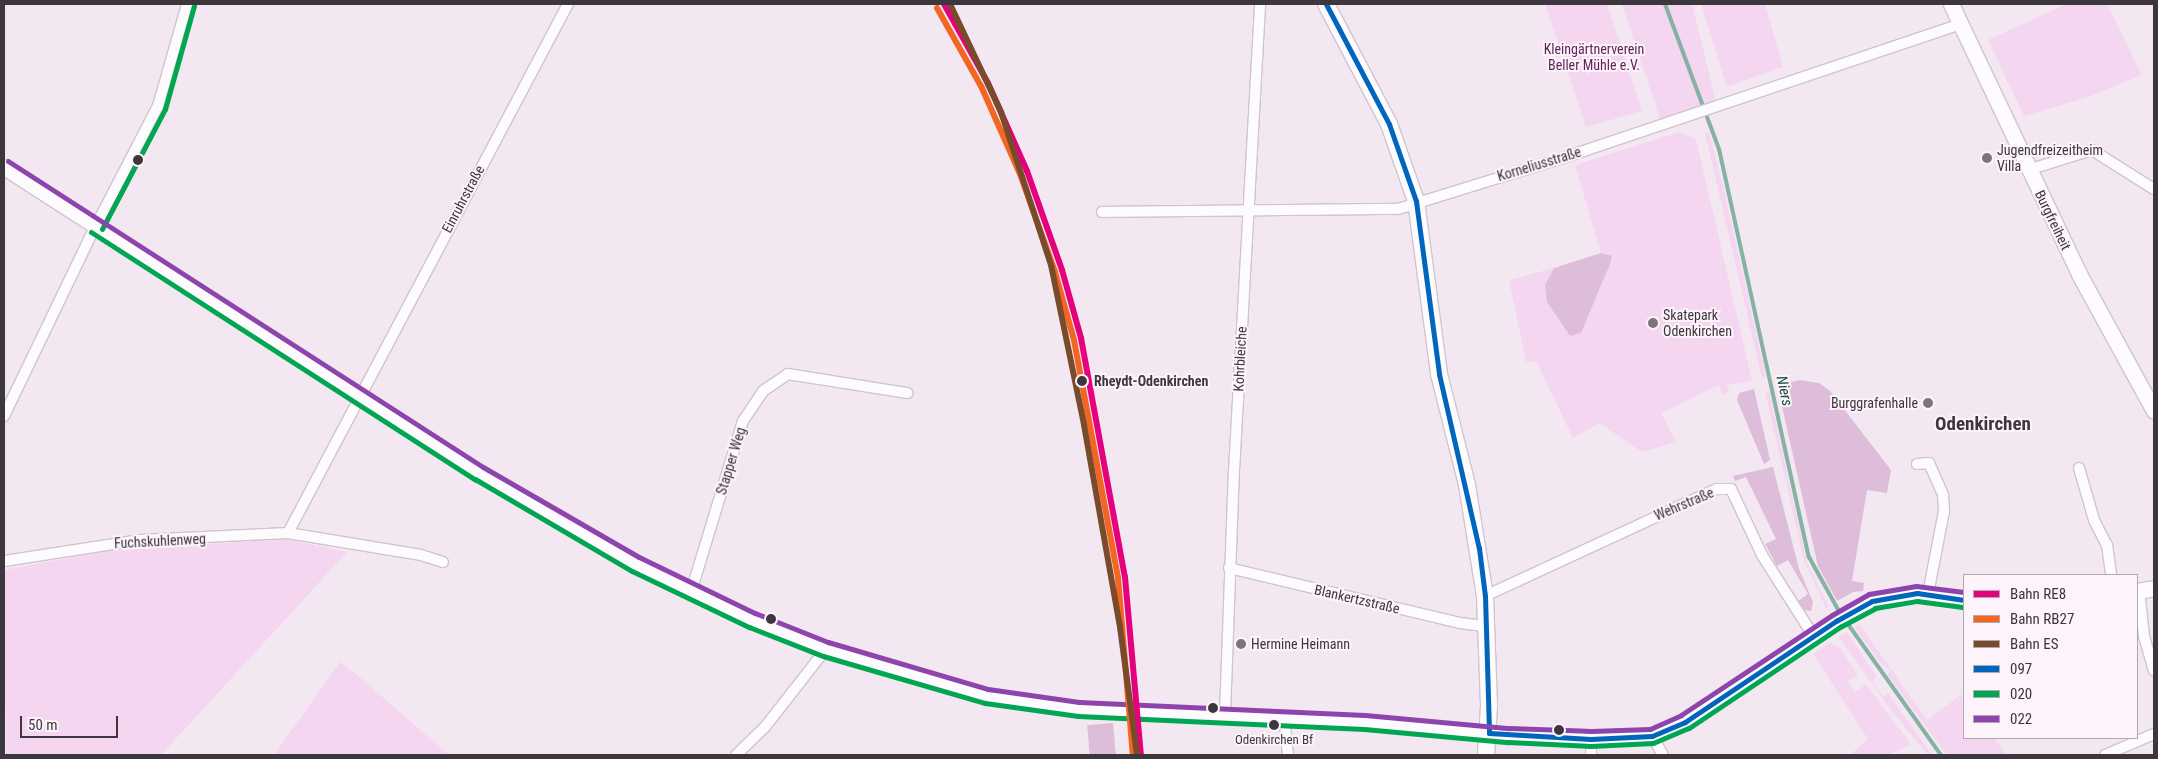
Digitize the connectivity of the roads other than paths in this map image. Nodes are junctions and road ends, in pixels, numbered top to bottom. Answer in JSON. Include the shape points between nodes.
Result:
{"nodes":[{"id":1,"x":187,"y":4,"type":"edge"},
{"id":2,"x":568,"y":4,"type":"edge"},
{"id":3,"x":1260,"y":4,"type":"edge"},
{"id":4,"x":1326,"y":4,"type":"edge"},
{"id":5,"x":1951,"y":4,"type":"edge"},
{"id":6,"x":1961,"y":24,"type":"junction"},
{"id":7,"x":4,"y":167,"type":"edge"},
{"id":8,"x":2028,"y":170,"type":"junction"},
{"id":9,"x":2154,"y":189,"type":"edge"},
{"id":10,"x":1416,"y":201,"type":"junction"},
{"id":11,"x":1248,"y":210,"type":"junction"},
{"id":12,"x":1102,"y":212,"type":"dead end"},
{"id":13,"x":95,"y":226,"type":"junction"},
{"id":14,"x":907,"y":393,"type":"dead end"},
{"id":15,"x":360,"y":395,"type":"junction"},
{"id":16,"x":2154,"y":411,"type":"edge"},
{"id":17,"x":4,"y":416,"type":"edge"},
{"id":18,"x":1917,"y":464,"type":"dead end"},
{"id":19,"x":2079,"y":468,"type":"dead end"},
{"id":20,"x":288,"y":534,"type":"junction"},
{"id":21,"x":4,"y":561,"type":"edge"},
{"id":22,"x":443,"y":562,"type":"dead end"},
{"id":23,"x":1229,"y":568,"type":"junction"},
{"id":24,"x":2111,"y":574,"type":"edge"},
{"id":25,"x":2143,"y":590,"type":"edge"},
{"id":26,"x":691,"y":592,"type":"junction"},
{"id":27,"x":1928,"y":594,"type":"junction"},
{"id":28,"x":1485,"y":596,"type":"junction"},
{"id":29,"x":1963,"y":600,"type":"edge"},
{"id":30,"x":1486,"y":626,"type":"junction"},
{"id":31,"x":2149,"y":635,"type":"edge"},
{"id":32,"x":1814,"y":637,"type":"junction"},
{"id":33,"x":826,"y":649,"type":"junction"},
{"id":34,"x":2154,"y":671,"type":"edge"},
{"id":35,"x":1224,"y":714,"type":"junction"},
{"id":36,"x":1284,"y":717,"type":"junction"},
{"id":37,"x":1489,"y":733,"type":"junction"},
{"id":38,"x":2154,"y":734,"type":"edge"},
{"id":39,"x":1652,"y":736,"type":"junction"},
{"id":40,"x":1591,"y":739,"type":"junction"},
{"id":41,"x":736,"y":755,"type":"edge"},
{"id":42,"x":1288,"y":755,"type":"edge"},
{"id":43,"x":1486,"y":755,"type":"edge"},
{"id":44,"x":1591,"y":755,"type":"edge"},
{"id":45,"x":1663,"y":755,"type":"edge"},
{"id":46,"x":2105,"y":755,"type":"edge"}],
"edges":[{"from":1,"to":13,"type":"street","via":[[158,106]]},
{"from":2,"to":15,"type":"street","name":"Einruhrstraße"},
{"from":3,"to":11,"type":"street","name":"Kohrbleiche"},
{"from":4,"to":10,"type":"main road","via":[[1389,124]]},
{"from":5,"to":6,"type":"main road","name":"Burgfreiheit"},
{"from":6,"to":8,"type":"main road","name":"Burgfreiheit"},
{"from":6,"to":10,"type":"street","name":"Korneliusstraße","via":[[1714,108]]},
{"from":7,"to":13,"type":"main road"},
{"from":8,"to":9,"type":"street","via":[[2092,150]]},
{"from":8,"to":16,"type":"main road","name":"Burgfreiheit","via":[[2079,274]]},
{"from":10,"to":11,"type":"street","name":"Korneliusstraße","via":[[1398,209]]},
{"from":10,"to":28,"type":"main road","via":[[1439,374],[1467,485]]},
{"from":11,"to":12,"type":"street","name":"Korneliusstraße"},
{"from":11,"to":23,"type":"street","name":"Kohrbleiche"},
{"from":13,"to":15,"type":"main road"},
{"from":13,"to":17,"type":"street"},
{"from":14,"to":26,"type":"street","name":"Stapper Weg","via":[[788,374],[763,391],[744,421]]},
{"from":15,"to":20,"type":"street"},
{"from":15,"to":26,"type":"main road","via":[[479,473],[635,564]]},
{"from":18,"to":27,"type":"street","via":[[1929,463],[1943,495],[1944,511]]},
{"from":19,"to":24,"type":"street","via":[[2094,520],[2107,545]]},
{"from":20,"to":21,"type":"street","name":"Fuchskuhlenweg","via":[[140,540]]},
{"from":20,"to":22,"type":"street","name":"Fuchskuhlenweg","via":[[421,555]]},
{"from":23,"to":30,"type":"street","name":"Blankertzstraße","via":[[1460,623]]},
{"from":23,"to":35,"type":"street","name":"Kohrbleiche"},
{"from":25,"to":31,"type":"street"},
{"from":26,"to":33,"type":"main road"},
{"from":27,"to":29,"type":"main road"},
{"from":27,"to":32,"type":"main road","via":[[1888,596],[1842,617]]},
{"from":28,"to":30,"type":"main road"},
{"from":28,"to":32,"type":"street","name":"Wehrstraße","via":[[1717,489],[1732,489],[1762,555]]},
{"from":30,"to":37,"type":"main road"},
{"from":31,"to":34,"type":"street"},
{"from":32,"to":39,"type":"main road","via":[[1685,722]]},
{"from":33,"to":35,"type":"main road","via":[[972,693],[1039,706]]},
{"from":33,"to":41,"type":"street","via":[[765,727]]},
{"from":35,"to":36,"type":"main road"},
{"from":36,"to":37,"type":"main road"},
{"from":36,"to":42,"type":"street"},
{"from":37,"to":40,"type":"main road"},
{"from":37,"to":43,"type":"main road"},
{"from":38,"to":46,"type":"street"},
{"from":39,"to":40,"type":"main road"},
{"from":39,"to":45,"type":"street"},
{"from":40,"to":44,"type":"street"}]}
